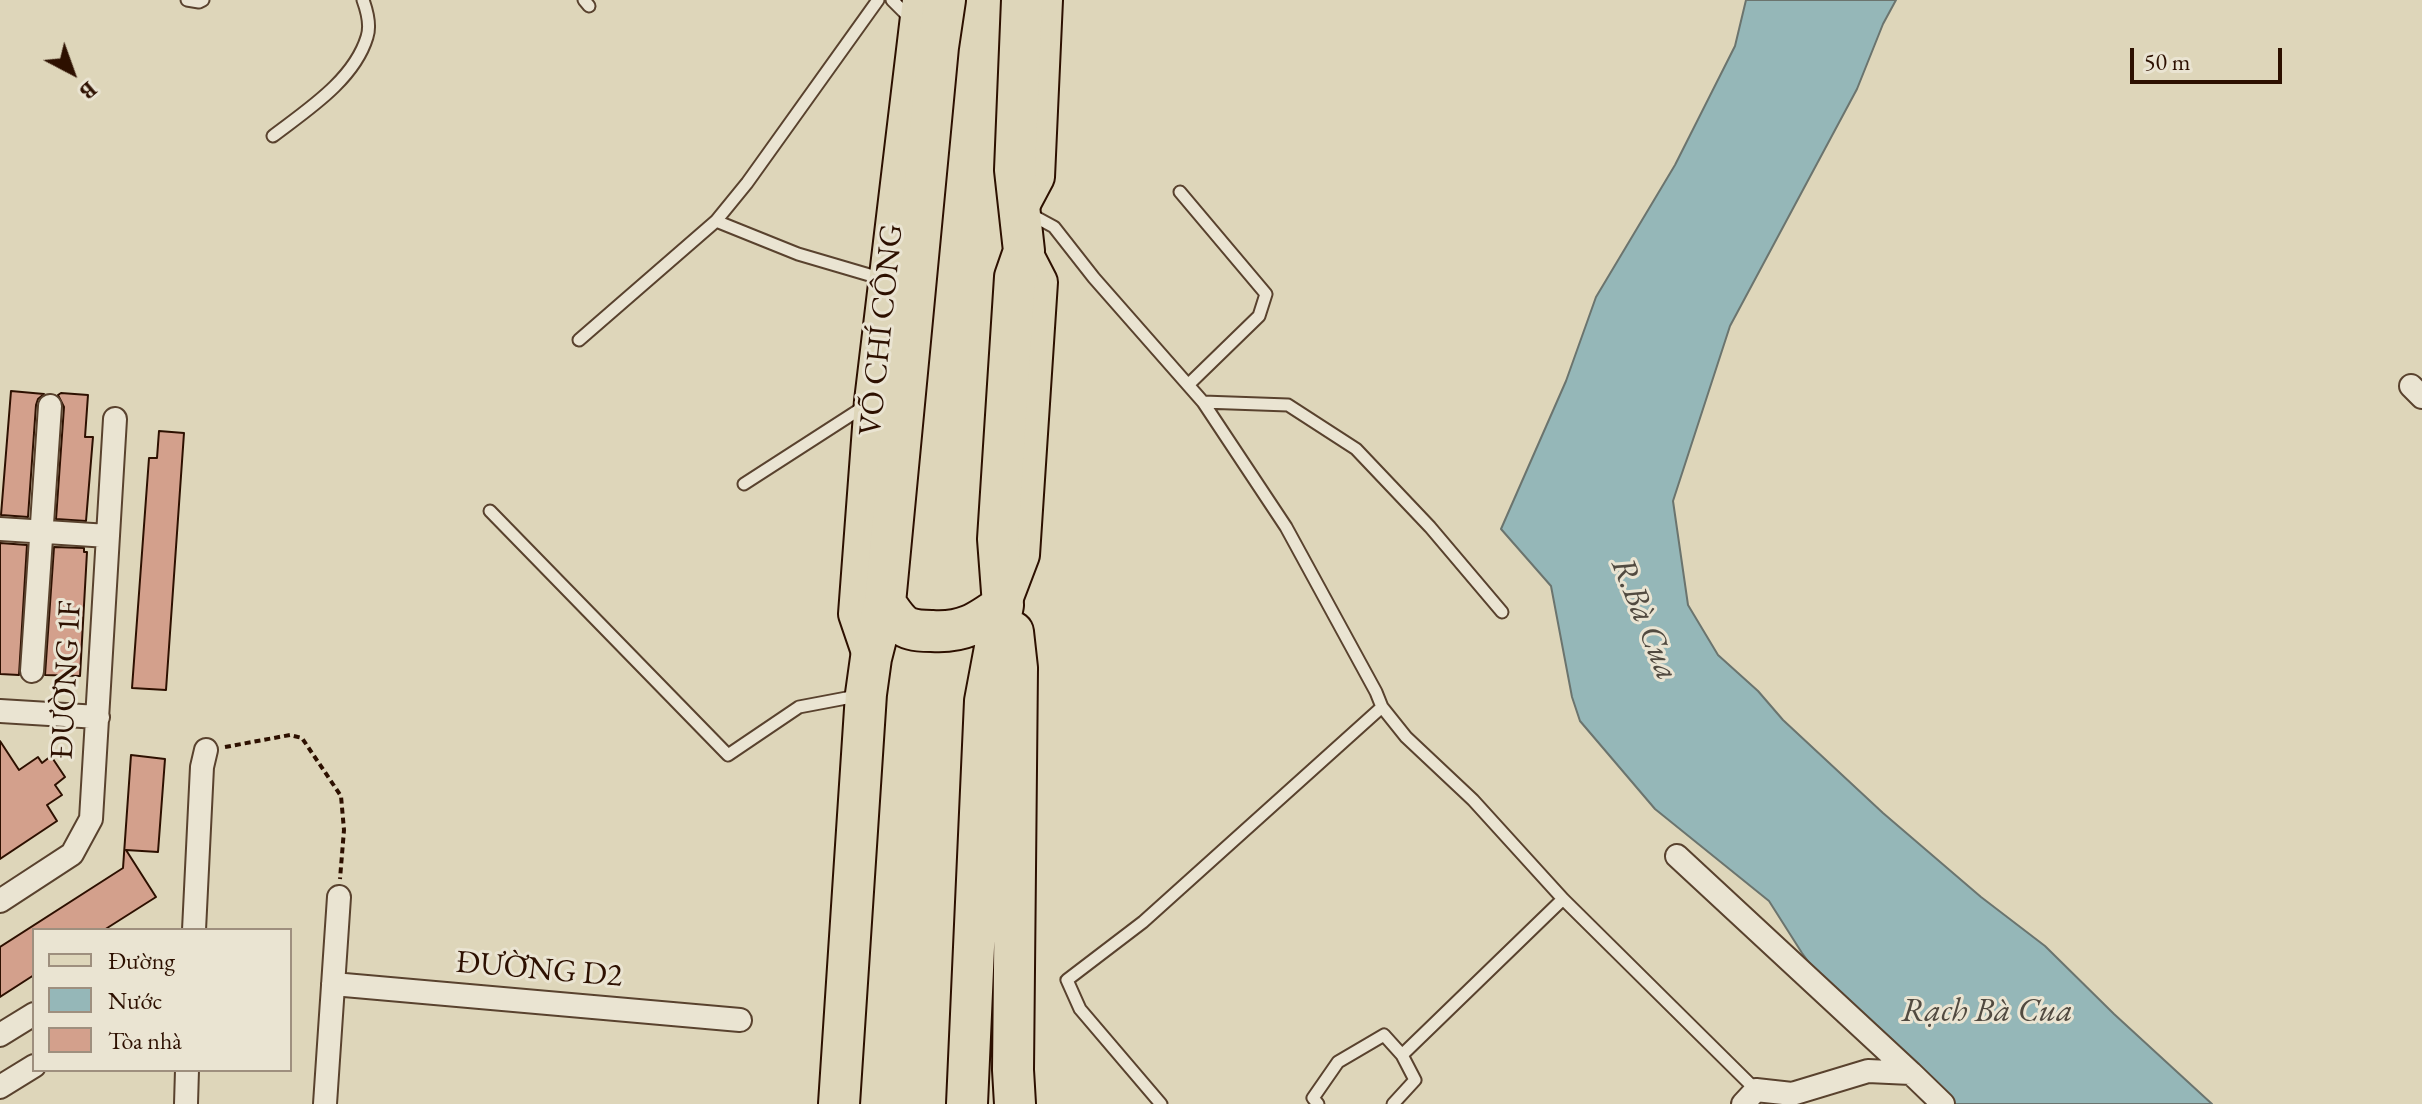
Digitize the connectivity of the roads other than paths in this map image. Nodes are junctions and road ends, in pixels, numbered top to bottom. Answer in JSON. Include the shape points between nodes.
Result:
{"nodes":[{"id":1,"x":187,"y":0,"type":"edge"},
{"id":2,"x":203,"y":0,"type":"edge"},
{"id":3,"x":363,"y":0,"type":"edge"},
{"id":4,"x":878,"y":0,"type":"edge"},
{"id":5,"x":892,"y":0,"type":"edge"},
{"id":6,"x":1022,"y":0,"type":"edge"},
{"id":7,"x":1045,"y":0,"type":"edge"},
{"id":8,"x":930,"y":18,"type":"edge"},
{"id":9,"x":273,"y":136,"type":"dead end"},
{"id":10,"x":1180,"y":192,"type":"dead end"},
{"id":11,"x":1020,"y":209,"type":"junction"},
{"id":12,"x":716,"y":221,"type":"junction"},
{"id":13,"x":901,"y":284,"type":"junction"},
{"id":14,"x":579,"y":340,"type":"dead end"},
{"id":15,"x":1188,"y":385,"type":"junction"},
{"id":16,"x":888,"y":402,"type":"junction"},
{"id":17,"x":1203,"y":402,"type":"junction"},
{"id":18,"x":50,"y":406,"type":"dead end"},
{"id":19,"x":115,"y":419,"type":"dead end"},
{"id":20,"x":744,"y":484,"type":"dead end"},
{"id":21,"x":490,"y":511,"type":"dead end"},
{"id":22,"x":0,"y":529,"type":"edge"},
{"id":23,"x":42,"y":532,"type":"junction"},
{"id":24,"x":108,"y":536,"type":"junction"},
{"id":25,"x":885,"y":603,"type":"junction"},
{"id":26,"x":1003,"y":605,"type":"junction"},
{"id":27,"x":1502,"y":612,"type":"dead end"},
{"id":28,"x":992,"y":669,"type":"junction"},
{"id":29,"x":32,"y":671,"type":"dead end"},
{"id":30,"x":868,"y":676,"type":"junction"},
{"id":31,"x":1382,"y":707,"type":"junction"},
{"id":32,"x":0,"y":711,"type":"edge"},
{"id":33,"x":98,"y":717,"type":"junction"},
{"id":34,"x":206,"y":750,"type":"road end"},
{"id":35,"x":1677,"y":856,"type":"dead end"},
{"id":36,"x":339,"y":897,"type":"road end"},
{"id":37,"x":1563,"y":899,"type":"junction"},
{"id":38,"x":0,"y":901,"type":"edge"},
{"id":39,"x":194,"y":928,"type":"edge"},
{"id":40,"x":333,"y":984,"type":"junction"},
{"id":41,"x":32,"y":1015,"type":"edge"},
{"id":42,"x":740,"y":1020,"type":"dead end"},
{"id":43,"x":0,"y":1035,"type":"edge"},
{"id":44,"x":1402,"y":1055,"type":"junction"},
{"id":45,"x":32,"y":1067,"type":"edge"},
{"id":46,"x":187,"y":1072,"type":"edge"},
{"id":47,"x":1911,"y":1073,"type":"junction"},
{"id":48,"x":0,"y":1087,"type":"edge"},
{"id":49,"x":1749,"y":1097,"type":"edge"},
{"id":50,"x":186,"y":1104,"type":"edge"},
{"id":51,"x":325,"y":1104,"type":"edge"},
{"id":52,"x":839,"y":1104,"type":"edge"},
{"id":53,"x":967,"y":1104,"type":"edge"},
{"id":54,"x":985,"y":1104,"type":"edge"},
{"id":55,"x":1015,"y":1104,"type":"edge"},
{"id":56,"x":1161,"y":1104,"type":"edge"},
{"id":57,"x":1318,"y":1104,"type":"edge"},
{"id":58,"x":1393,"y":1104,"type":"edge"},
{"id":59,"x":1943,"y":1104,"type":"edge"}],
"edges":[{"from":1,"to":2,"type":"lane"},
{"from":3,"to":9,"type":"lane","via":[[368,35],[354,62],[324,97]]},
{"from":4,"to":12,"type":"lane"},
{"from":5,"to":8,"type":"lane"},
{"from":6,"to":11,"type":"highway","via":[[1015,170]]},
{"from":7,"to":11,"type":"main road","via":[[1037,177]]},
{"from":8,"to":13,"type":"highway","name":"VÕ CHÍ CÔNG"},
{"from":10,"to":15,"type":"lane","via":[[1266,294],[1259,316]]},
{"from":11,"to":15,"type":"lane","via":[[1054,227]]},
{"from":11,"to":26,"type":"highway","via":[[1024,251],[1015,278],[998,539]]},
{"from":12,"to":13,"type":"lane","via":[[798,254]]},
{"from":12,"to":14,"type":"lane"},
{"from":13,"to":16,"type":"highway","name":"VÕ CHÍ CÔNG"},
{"from":15,"to":17,"type":"lane"},
{"from":16,"to":20,"type":"lane"},
{"from":16,"to":25,"type":"highway","name":"VÕ CHÍ CÔNG"},
{"from":16,"to":30,"type":"main road","name":"VÕ CHÍ CÔNG","via":[[856,614]]},
{"from":17,"to":27,"type":"lane","via":[[1288,405],[1356,449]]},
{"from":17,"to":31,"type":"lane","via":[[1286,527]]},
{"from":18,"to":23,"type":"street"},
{"from":19,"to":24,"type":"street","name":"ĐƯỜNG 1F"},
{"from":21,"to":30,"type":"lane","via":[[728,755],[799,707]]},
{"from":22,"to":23,"type":"street"},
{"from":23,"to":24,"type":"street"},
{"from":23,"to":29,"type":"street"},
{"from":24,"to":33,"type":"street","name":"ĐƯỜNG 1F"},
{"from":25,"to":26,"type":"highway","via":[[905,627],[942,632],[963,630]]},
{"from":25,"to":30,"type":"highway","name":"VÕ CHÍ CÔNG"},
{"from":26,"to":28,"type":"highway"},
{"from":26,"to":55,"type":"highway","via":[[1017,668]]},
{"from":28,"to":30,"type":"highway","via":[[957,647],[918,644],[895,648]]},
{"from":28,"to":53,"type":"highway","via":[[985,701]]},
{"from":28,"to":54,"type":"main road","via":[[1001,683],[1004,707]]},
{"from":30,"to":52,"type":"highway","name":"VÕ CHÍ CÔNG"},
{"from":31,"to":37,"type":"lane"},
{"from":31,"to":56,"type":"lane","via":[[1143,922],[1067,980],[1080,1009]]},
{"from":32,"to":33,"type":"street"},
{"from":33,"to":38,"type":"street","name":"ĐƯỜNG 1F","via":[[91,819],[72,854]]},
{"from":34,"to":39,"type":"street"},
{"from":35,"to":47,"type":"street"},
{"from":36,"to":40,"type":"street"},
{"from":37,"to":44,"type":"lane"},
{"from":37,"to":49,"type":"lane"},
{"from":40,"to":42,"type":"street","name":"ĐƯỜNG D2"},
{"from":40,"to":51,"type":"street"},
{"from":41,"to":43,"type":"street"},
{"from":44,"to":57,"type":"lane","via":[[1384,1035],[1338,1062],[1313,1098]]},
{"from":44,"to":58,"type":"lane","via":[[1415,1080]]},
{"from":45,"to":48,"type":"street"},
{"from":46,"to":50,"type":"street"},
{"from":47,"to":49,"type":"street","via":[[1868,1071],[1792,1094]]},
{"from":47,"to":59,"type":"street"}]}
